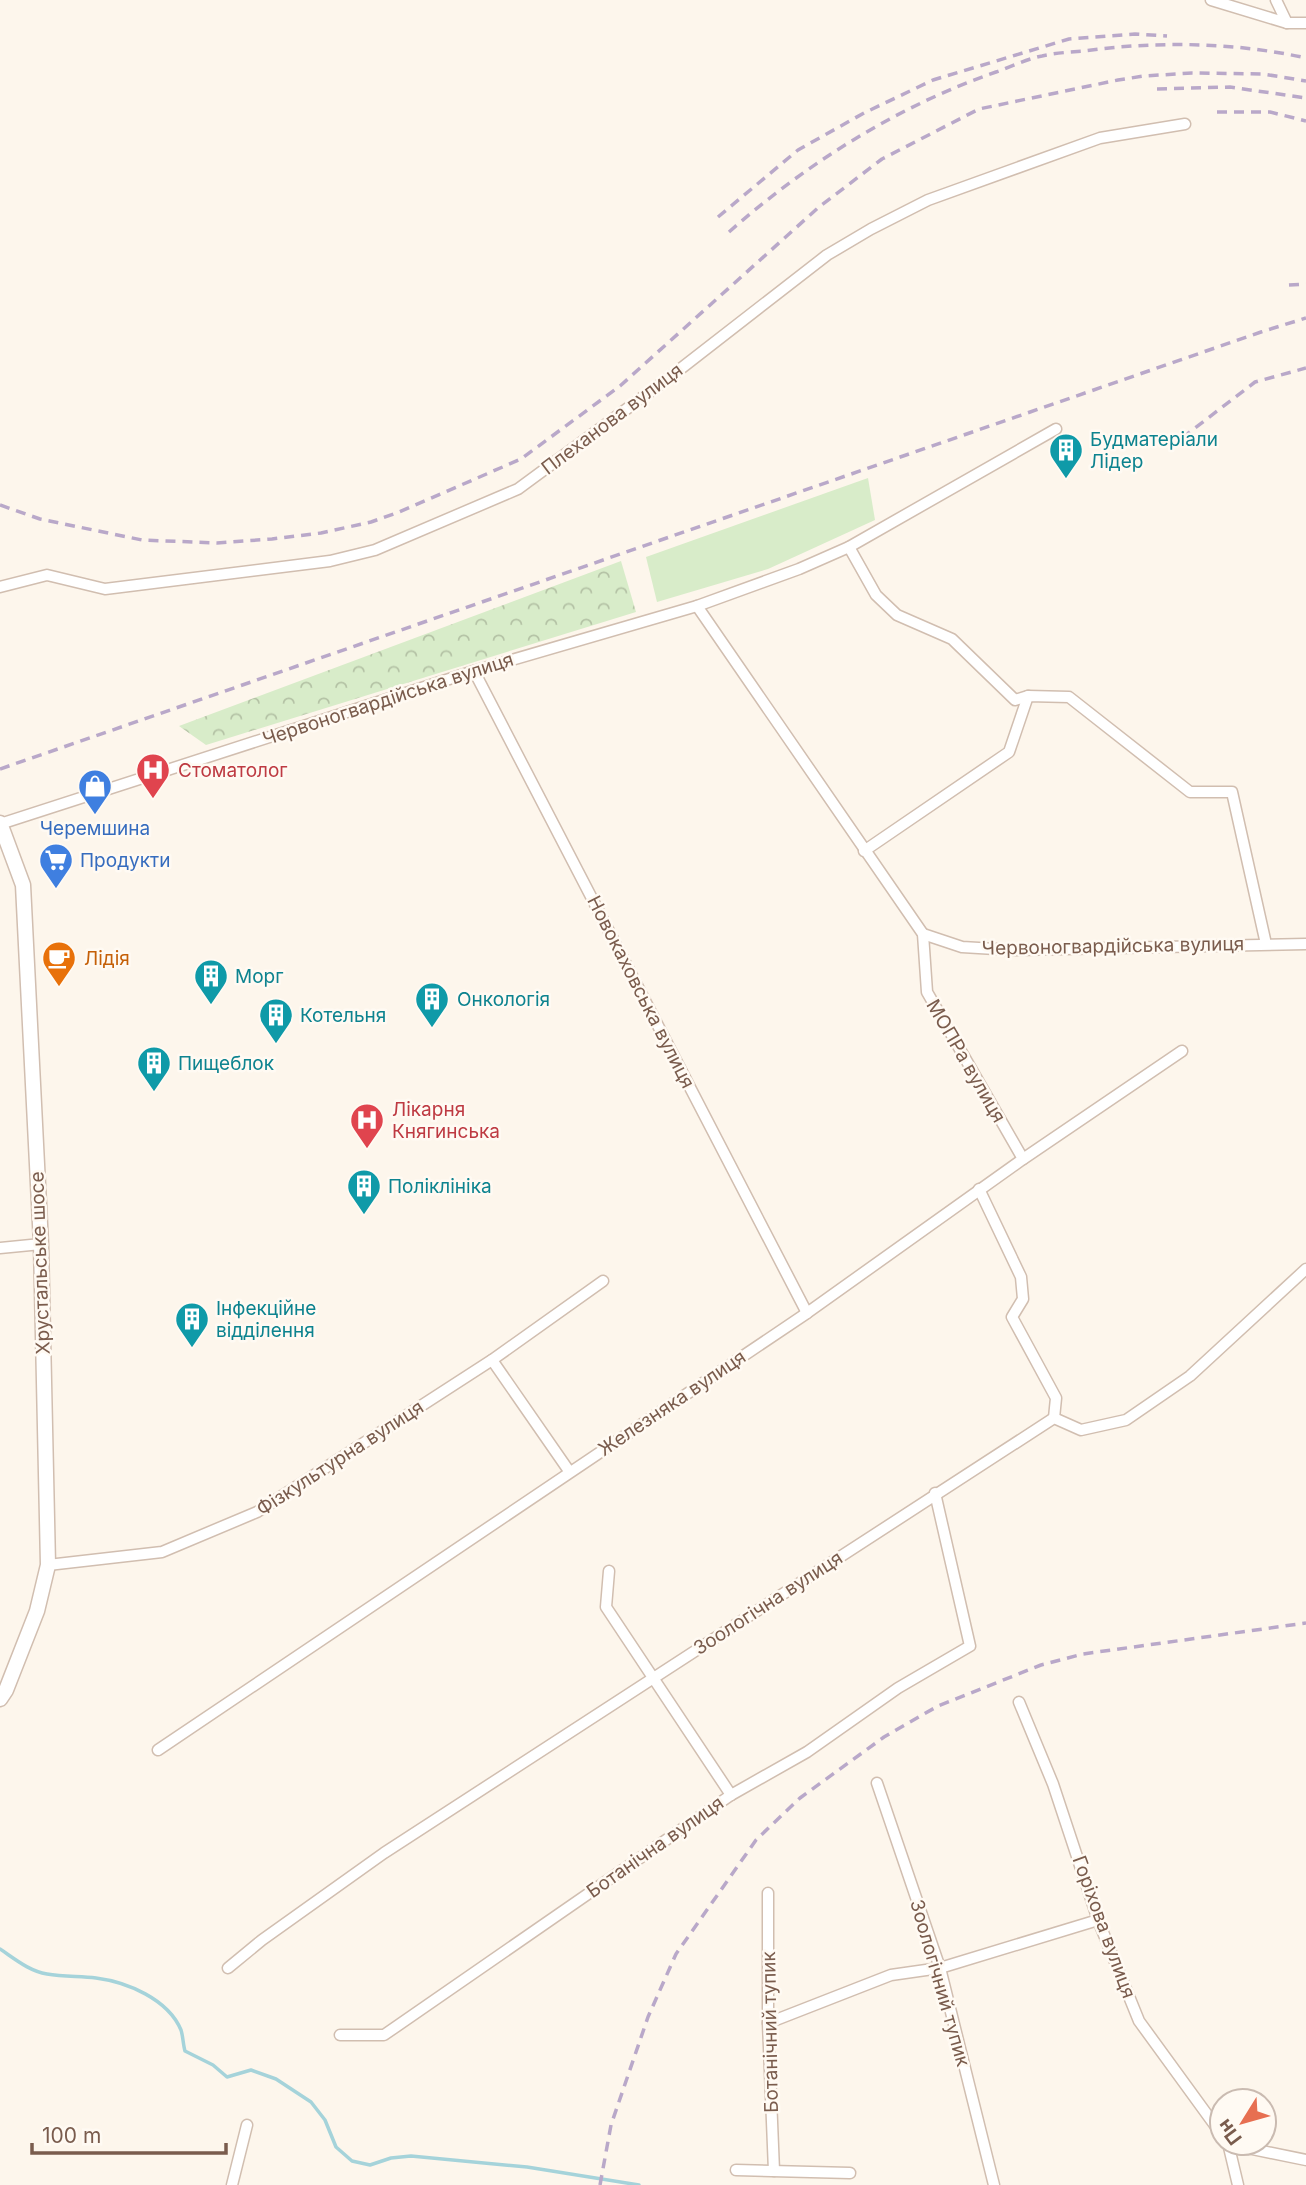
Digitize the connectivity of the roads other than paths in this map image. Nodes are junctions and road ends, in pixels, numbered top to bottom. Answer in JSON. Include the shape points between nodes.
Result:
{"nodes":[{"id":1,"x":1211,"y":0,"type":"edge"},
{"id":2,"x":1276,"y":0,"type":"edge"},
{"id":3,"x":1287,"y":23,"type":"junction"},
{"id":4,"x":1306,"y":23,"type":"edge"},
{"id":5,"x":1185,"y":124,"type":"dead end"},
{"id":6,"x":1056,"y":429,"type":"dead end"},
{"id":7,"x":849,"y":547,"type":"junction"},
{"id":8,"x":0,"y":587,"type":"edge"},
{"id":9,"x":697,"y":606,"type":"junction"},
{"id":10,"x":474,"y":671,"type":"junction"},
{"id":11,"x":1028,"y":696,"type":"junction"},
{"id":12,"x":0,"y":823,"type":"edge"},
{"id":13,"x":864,"y":851,"type":"junction"},
{"id":14,"x":923,"y":934,"type":"junction"},
{"id":15,"x":1266,"y":944,"type":"junction"},
{"id":16,"x":1306,"y":944,"type":"edge"},
{"id":17,"x":1182,"y":1051,"type":"dead end"},
{"id":18,"x":1023,"y":1159,"type":"junction"},
{"id":19,"x":979,"y":1189,"type":"junction"},
{"id":20,"x":41,"y":1244,"type":"junction"},
{"id":21,"x":0,"y":1248,"type":"edge"},
{"id":22,"x":1306,"y":1269,"type":"edge"},
{"id":23,"x":603,"y":1281,"type":"dead end"},
{"id":24,"x":807,"y":1312,"type":"junction"},
{"id":25,"x":492,"y":1360,"type":"junction"},
{"id":26,"x":1054,"y":1418,"type":"junction"},
{"id":27,"x":569,"y":1471,"type":"junction"},
{"id":28,"x":935,"y":1493,"type":"junction"},
{"id":29,"x":48,"y":1565,"type":"junction"},
{"id":30,"x":609,"y":1572,"type":"dead end"},
{"id":31,"x":653,"y":1679,"type":"junction"},
{"id":32,"x":0,"y":1699,"type":"edge"},
{"id":33,"x":1019,"y":1702,"type":"dead end"},
{"id":34,"x":158,"y":1749,"type":"dead end"},
{"id":35,"x":877,"y":1783,"type":"dead end"},
{"id":36,"x":731,"y":1794,"type":"junction"},
{"id":37,"x":768,"y":1893,"type":"dead end"},
{"id":38,"x":1098,"y":1920,"type":"junction"},
{"id":39,"x":940,"y":1968,"type":"junction"},
{"id":40,"x":228,"y":1969,"type":"dead end"},
{"id":41,"x":768,"y":2023,"type":"junction"},
{"id":42,"x":340,"y":2035,"type":"dead end"},
{"id":43,"x":1208,"y":2116,"type":"edge"},
{"id":44,"x":247,"y":2125,"type":"dead end"},
{"id":45,"x":1278,"y":2153,"type":"edge"},
{"id":46,"x":1230,"y":2157,"type":"edge"},
{"id":47,"x":1306,"y":2160,"type":"edge"},
{"id":48,"x":736,"y":2170,"type":"dead end"},
{"id":49,"x":774,"y":2171,"type":"junction"},
{"id":50,"x":850,"y":2173,"type":"dead end"},
{"id":51,"x":232,"y":2185,"type":"edge"},
{"id":52,"x":994,"y":2185,"type":"edge"},
{"id":53,"x":1238,"y":2185,"type":"edge"}],
"edges":[{"from":1,"to":3,"type":"street"},
{"from":2,"to":3,"type":"street"},
{"from":3,"to":4,"type":"street"},
{"from":5,"to":8,"type":"street","name":"Плеханова вулиця","via":[[1100,138],[928,200],[871,229],[827,255],[518,489],[374,550],[330,561],[105,589],[47,575]]},
{"from":6,"to":7,"type":"street","name":"Червоногвардійська вулиця"},
{"from":7,"to":9,"type":"street","name":"Червоногвардійська вулиця"},
{"from":7,"to":11,"type":"street","via":[[876,595],[897,615],[952,639],[1015,700]]},
{"from":9,"to":10,"type":"street","name":"Червоногвардійська вулиця"},
{"from":9,"to":13,"type":"street"},
{"from":10,"to":12,"type":"street","name":"Червоногвардійська вулиця"},
{"from":10,"to":24,"type":"street","name":"Новокаховська вулиця"},
{"from":11,"to":13,"type":"street","via":[[1009,752]]},
{"from":11,"to":15,"type":"street","via":[[1069,697],[1191,792],[1233,792]]},
{"from":12,"to":20,"type":"street","name":"Хрустальське шосе","via":[[23,885]]},
{"from":13,"to":14,"type":"street"},
{"from":14,"to":15,"type":"street","name":"Червоногвардійська вулиця","via":[[962,947],[1012,950]]},
{"from":14,"to":18,"type":"street","name":"МОПРа вулиця","via":[[927,992]]},
{"from":15,"to":16,"type":"street","name":"Червоногвардійська вулиця"},
{"from":17,"to":18,"type":"street","name":"Железняка вулиця"},
{"from":18,"to":19,"type":"street","name":"Железняка вулиця"},
{"from":19,"to":24,"type":"street","name":"Железняка вулиця"},
{"from":19,"to":26,"type":"street","via":[[1021,1277],[1023,1298],[1012,1317],[1056,1398]]},
{"from":20,"to":21,"type":"street"},
{"from":20,"to":29,"type":"street","name":"Хрустальське шосе"},
{"from":22,"to":26,"type":"street","via":[[1190,1376],[1126,1420],[1081,1430]]},
{"from":23,"to":25,"type":"street","name":"Фізкультурна вулиця"},
{"from":24,"to":27,"type":"street","name":"Железняка вулиця"},
{"from":25,"to":27,"type":"street"},
{"from":25,"to":29,"type":"street","name":"Фізкультурна вулиця","via":[[257,1512],[162,1552]]},
{"from":26,"to":28,"type":"street","name":"Зоологічна вулиця"},
{"from":27,"to":34,"type":"street","name":"Железняка вулиця"},
{"from":28,"to":31,"type":"street","name":"Зоологічна вулиця"},
{"from":28,"to":36,"type":"street","name":"Ботанічна вулиця","via":[[970,1646],[898,1688],[807,1752]]},
{"from":29,"to":32,"type":"street","name":"Хрустальське шосе","via":[[37,1611]]},
{"from":30,"to":31,"type":"street","via":[[606,1607]]},
{"from":31,"to":36,"type":"street"},
{"from":31,"to":40,"type":"street","name":"Зоологічна вулиця","via":[[384,1853]]},
{"from":33,"to":38,"type":"street","name":"Горіхова вулиця","via":[[1053,1784]]},
{"from":35,"to":39,"type":"street","name":"Зоологічний тупик"},
{"from":36,"to":42,"type":"street","name":"Ботанічна вулиця","via":[[384,2035]]},
{"from":37,"to":41,"type":"street","name":"Ботанічний тупик"},
{"from":38,"to":39,"type":"street"},
{"from":38,"to":43,"type":"street","name":"Горіхова вулиця","via":[[1139,2021]]},
{"from":39,"to":41,"type":"street","via":[[891,1975]]},
{"from":39,"to":52,"type":"street","name":"Зоологічний тупик"},
{"from":41,"to":49,"type":"street","name":"Ботанічний тупик"},
{"from":44,"to":51,"type":"street"},
{"from":45,"to":47,"type":"street"},
{"from":46,"to":53,"type":"street","name":"Горіхова вулиця"},
{"from":48,"to":49,"type":"street"},
{"from":49,"to":50,"type":"street"}]}
